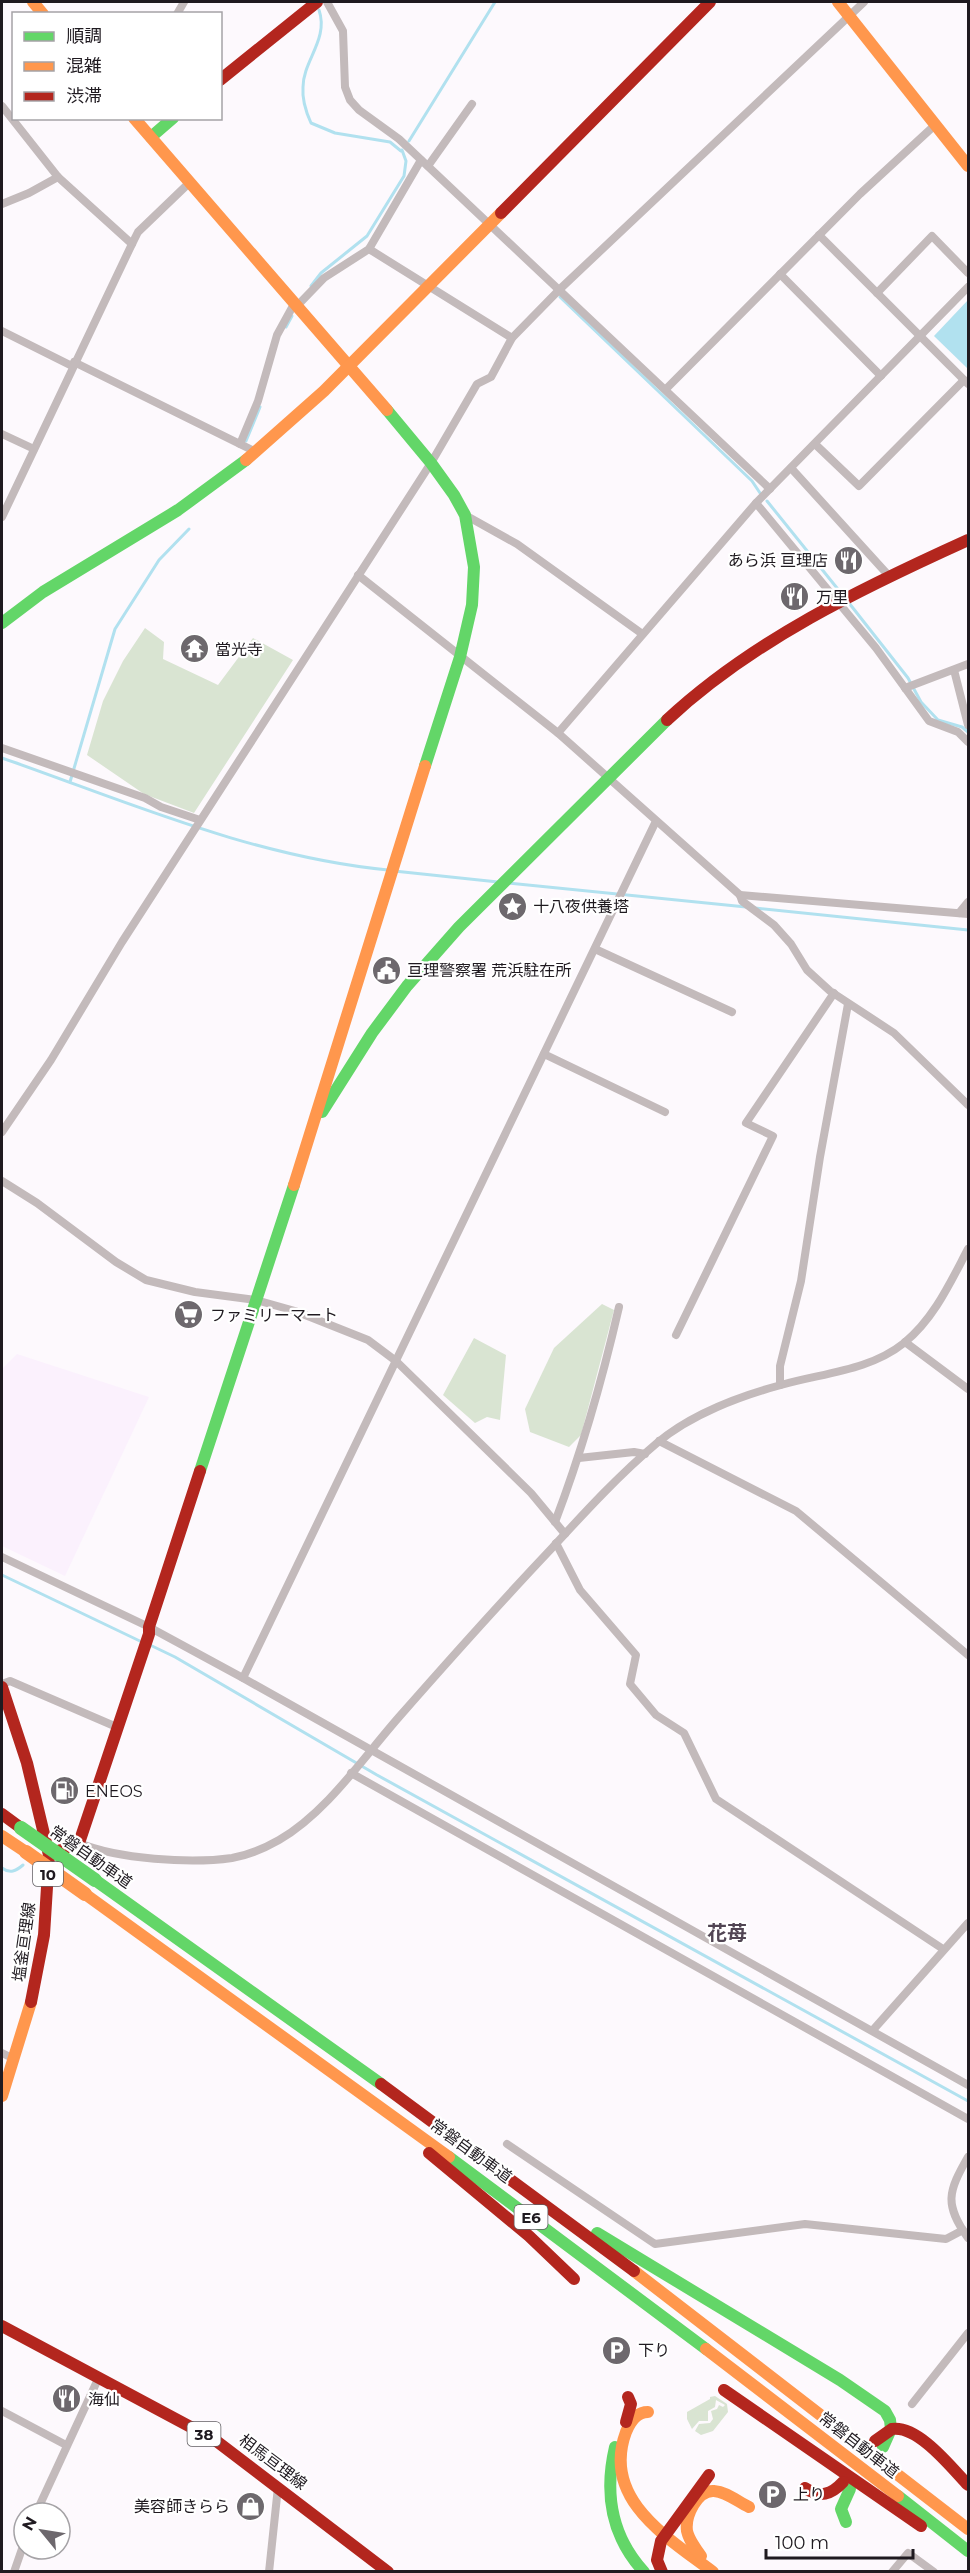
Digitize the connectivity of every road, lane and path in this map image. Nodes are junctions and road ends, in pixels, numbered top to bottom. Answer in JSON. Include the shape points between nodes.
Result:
{"nodes":[{"id":1,"x":317,"y":2,"type":"edge"},
{"id":2,"x":327,"y":2,"type":"edge"},
{"id":3,"x":710,"y":2,"type":"edge"},
{"id":4,"x":838,"y":2,"type":"edge"},
{"id":5,"x":864,"y":2,"type":"edge"},
{"id":6,"x":849,"y":15,"type":"junction"},
{"id":7,"x":222,"y":78,"type":"edge"},
{"id":8,"x":472,"y":104,"type":"dead end"},
{"id":9,"x":2,"y":106,"type":"edge"},
{"id":10,"x":12,"y":119,"type":"edge"},
{"id":11,"x":13,"y":120,"type":"edge"},
{"id":12,"x":136,"y":120,"type":"edge"},
{"id":13,"x":171,"y":120,"type":"edge"},
{"id":14,"x":934,"y":125,"type":"junction"},
{"id":15,"x":151,"y":137,"type":"junction"},
{"id":16,"x":424,"y":163,"type":"junction"},
{"id":17,"x":969,"y":166,"type":"edge"},
{"id":18,"x":58,"y":177,"type":"junction"},
{"id":19,"x":188,"y":184,"type":"junction"},
{"id":20,"x":2,"y":204,"type":"edge"},
{"id":21,"x":488,"y":224,"type":"junction"},
{"id":22,"x":819,"y":235,"type":"junction"},
{"id":23,"x":132,"y":244,"type":"junction"},
{"id":24,"x":369,"y":249,"type":"junction"},
{"id":25,"x":969,"y":273,"type":"edge"},
{"id":26,"x":780,"y":274,"type":"junction"},
{"id":27,"x":428,"y":285,"type":"junction"},
{"id":28,"x":969,"y":286,"type":"edge"},
{"id":29,"x":560,"y":289,"type":"junction"},
{"id":30,"x":877,"y":293,"type":"junction"},
{"id":31,"x":295,"y":306,"type":"junction"},
{"id":32,"x":2,"y":331,"type":"edge"},
{"id":33,"x":921,"y":335,"type":"junction"},
{"id":34,"x":512,"y":338,"type":"junction"},
{"id":35,"x":73,"y":364,"type":"junction"},
{"id":36,"x":348,"y":364,"type":"junction"},
{"id":37,"x":881,"y":376,"type":"junction"},
{"id":38,"x":966,"y":382,"type":"edge"},
{"id":39,"x":666,"y":389,"type":"junction"},
{"id":40,"x":2,"y":434,"type":"edge"},
{"id":41,"x":242,"y":441,"type":"junction"},
{"id":42,"x":815,"y":444,"type":"junction"},
{"id":43,"x":34,"y":449,"type":"junction"},
{"id":44,"x":256,"y":452,"type":"junction"},
{"id":45,"x":431,"y":463,"type":"junction"},
{"id":46,"x":791,"y":468,"type":"junction"},
{"id":47,"x":770,"y":489,"type":"junction"},
{"id":48,"x":756,"y":503,"type":"junction"},
{"id":49,"x":465,"y":515,"type":"junction"},
{"id":50,"x":2,"y":517,"type":"edge"},
{"id":51,"x":969,"y":540,"type":"edge"},
{"id":52,"x":358,"y":575,"type":"junction"},
{"id":53,"x":889,"y":576,"type":"junction"},
{"id":54,"x":844,"y":600,"type":"junction"},
{"id":55,"x":2,"y":623,"type":"edge"},
{"id":56,"x":641,"y":633,"type":"junction"},
{"id":57,"x":460,"y":657,"type":"junction"},
{"id":58,"x":969,"y":664,"type":"edge"},
{"id":59,"x":954,"y":669,"type":"junction"},
{"id":60,"x":910,"y":686,"type":"junction"},
{"id":61,"x":969,"y":725,"type":"edge"},
{"id":62,"x":558,"y":733,"type":"junction"},
{"id":63,"x":969,"y":742,"type":"edge"},
{"id":64,"x":2,"y":748,"type":"edge"},
{"id":65,"x":608,"y":777,"type":"junction"},
{"id":66,"x":656,"y":821,"type":"junction"},
{"id":67,"x":197,"y":825,"type":"junction"},
{"id":68,"x":741,"y":898,"type":"junction"},
{"id":69,"x":969,"y":902,"type":"edge"},
{"id":70,"x":964,"y":913,"type":"edge"},
{"id":71,"x":595,"y":950,"type":"junction"},
{"id":72,"x":834,"y":993,"type":"junction"},
{"id":73,"x":848,"y":1004,"type":"junction"},
{"id":74,"x":732,"y":1012,"type":"dead end"},
{"id":75,"x":544,"y":1054,"type":"junction"},
{"id":76,"x":969,"y":1105,"type":"edge"},
{"id":77,"x":665,"y":1112,"type":"dead end"},
{"id":78,"x":313,"y":1125,"type":"junction"},
{"id":79,"x":2,"y":1132,"type":"edge"},
{"id":80,"x":2,"y":1181,"type":"edge"},
{"id":81,"x":969,"y":1249,"type":"edge"},
{"id":82,"x":256,"y":1300,"type":"junction"},
{"id":83,"x":619,"y":1307,"type":"dead end"},
{"id":84,"x":676,"y":1335,"type":"dead end"},
{"id":85,"x":905,"y":1342,"type":"junction"},
{"id":86,"x":396,"y":1361,"type":"junction"},
{"id":87,"x":780,"y":1385,"type":"junction"},
{"id":88,"x":969,"y":1389,"type":"edge"},
{"id":89,"x":659,"y":1441,"type":"junction"},
{"id":90,"x":645,"y":1454,"type":"junction"},
{"id":91,"x":579,"y":1458,"type":"junction"},
{"id":92,"x":555,"y":1522,"type":"junction"},
{"id":93,"x":565,"y":1534,"type":"junction"},
{"id":94,"x":556,"y":1543,"type":"junction"},
{"id":95,"x":2,"y":1557,"type":"edge"},
{"id":96,"x":149,"y":1631,"type":"junction"},
{"id":97,"x":969,"y":1655,"type":"edge"},
{"id":98,"x":243,"y":1678,"type":"junction"},
{"id":99,"x":2,"y":1686,"type":"edge"},
{"id":100,"x":119,"y":1728,"type":"junction"},
{"id":101,"x":369,"y":1751,"type":"junction"},
{"id":102,"x":351,"y":1773,"type":"junction"},
{"id":103,"x":2,"y":1814,"type":"edge"},
{"id":104,"x":2,"y":1836,"type":"edge"},
{"id":105,"x":79,"y":1844,"type":"junction"},
{"id":106,"x":49,"y":1854,"type":"junction"},
{"id":107,"x":969,"y":1923,"type":"edge"},
{"id":108,"x":944,"y":1949,"type":"junction"},
{"id":109,"x":873,"y":2030,"type":"junction"},
{"id":110,"x":290,"y":2039,"type":"junction"},
{"id":111,"x":9,"y":2061,"type":"edge"},
{"id":112,"x":969,"y":2085,"type":"edge"},
{"id":113,"x":2,"y":2096,"type":"edge"},
{"id":114,"x":969,"y":2119,"type":"edge"},
{"id":115,"x":462,"y":2144,"type":"junction"},
{"id":116,"x":507,"y":2144,"type":"dead end"},
{"id":117,"x":969,"y":2157,"type":"edge"},
{"id":118,"x":966,"y":2234,"type":"edge"},
{"id":119,"x":574,"y":2279,"type":"dead end"},
{"id":120,"x":2,"y":2326,"type":"edge"},
{"id":121,"x":969,"y":2333,"type":"edge"},
{"id":122,"x":99,"y":2377,"type":"junction"},
{"id":123,"x":724,"y":2390,"type":"dead end"},
{"id":124,"x":628,"y":2397,"type":"dead end"},
{"id":125,"x":912,"y":2404,"type":"dead end"},
{"id":126,"x":2,"y":2411,"type":"edge"},
{"id":127,"x":648,"y":2412,"type":"dead end"},
{"id":128,"x":891,"y":2429,"type":"junction"},
{"id":129,"x":879,"y":2444,"type":"dead end"},
{"id":130,"x":66,"y":2445,"type":"junction"},
{"id":131,"x":709,"y":2475,"type":"dead end"},
{"id":132,"x":969,"y":2485,"type":"edge"},
{"id":133,"x":278,"y":2486,"type":"junction"},
{"id":134,"x":805,"y":2488,"type":"dead end"},
{"id":135,"x":41,"y":2501,"type":"edge"},
{"id":136,"x":749,"y":2507,"type":"dead end"},
{"id":137,"x":846,"y":2522,"type":"dead end"},
{"id":138,"x":969,"y":2529,"type":"edge"},
{"id":139,"x":665,"y":2534,"type":"junction"},
{"id":140,"x":969,"y":2551,"type":"edge"},
{"id":141,"x":969,"y":2558,"type":"edge"},
{"id":142,"x":269,"y":2571,"type":"edge"},
{"id":143,"x":388,"y":2571,"type":"edge"},
{"id":144,"x":644,"y":2571,"type":"edge"},
{"id":145,"x":662,"y":2571,"type":"edge"},
{"id":146,"x":713,"y":2571,"type":"edge"},
{"id":147,"x":892,"y":2571,"type":"edge"},
{"id":148,"x":934,"y":2571,"type":"edge"}],
"edges":[{"from":1,"to":7,"type":"main road"},
{"from":2,"to":16,"type":"street","via":[[343,31],[345,87],[350,100]]},
{"from":3,"to":21,"type":"main road"},
{"from":4,"to":6,"type":"main road"},
{"from":5,"to":6,"type":"street"},
{"from":6,"to":14,"type":"main road"},
{"from":6,"to":29,"type":"street"},
{"from":8,"to":16,"type":"street"},
{"from":9,"to":10,"type":"street"},
{"from":11,"to":18,"type":"street"},
{"from":12,"to":15,"type":"main road"},
{"from":13,"to":15,"type":"main road"},
{"from":14,"to":17,"type":"main road"},
{"from":14,"to":22,"type":"street"},
{"from":15,"to":19,"type":"main road"},
{"from":16,"to":21,"type":"street"},
{"from":16,"to":24,"type":"street"},
{"from":18,"to":20,"type":"street"},
{"from":18,"to":23,"type":"street"},
{"from":19,"to":23,"type":"street","via":[[138,232]]},
{"from":19,"to":31,"type":"main road"},
{"from":21,"to":27,"type":"main road"},
{"from":21,"to":29,"type":"street"},
{"from":22,"to":26,"type":"street"},
{"from":22,"to":30,"type":"street"},
{"from":23,"to":35,"type":"street"},
{"from":24,"to":27,"type":"street"},
{"from":24,"to":31,"type":"street","via":[[324,278]]},
{"from":25,"to":30,"type":"street","via":[[933,236]]},
{"from":26,"to":37,"type":"street"},
{"from":26,"to":39,"type":"street"},
{"from":27,"to":34,"type":"street"},
{"from":27,"to":36,"type":"main road"},
{"from":28,"to":33,"type":"street"},
{"from":29,"to":34,"type":"street"},
{"from":29,"to":39,"type":"street"},
{"from":30,"to":33,"type":"street"},
{"from":31,"to":36,"type":"main road"},
{"from":31,"to":41,"type":"street","via":[[277,335]]},
{"from":32,"to":35,"type":"street"},
{"from":33,"to":37,"type":"street"},
{"from":33,"to":38,"type":"street"},
{"from":34,"to":45,"type":"street","via":[[491,377],[477,384]]},
{"from":35,"to":41,"type":"street"},
{"from":35,"to":43,"type":"street"},
{"from":36,"to":44,"type":"main road"},
{"from":36,"to":45,"type":"main road"},
{"from":37,"to":42,"type":"street"},
{"from":38,"to":42,"type":"street","via":[[859,486]]},
{"from":39,"to":47,"type":"street"},
{"from":40,"to":43,"type":"street"},
{"from":41,"to":44,"type":"street"},
{"from":42,"to":46,"type":"street"},
{"from":43,"to":50,"type":"street"},
{"from":44,"to":55,"type":"main road","via":[[178,510],[44,592]]},
{"from":45,"to":49,"type":"main road"},
{"from":45,"to":52,"type":"street"},
{"from":46,"to":47,"type":"street"},
{"from":46,"to":53,"type":"street"},
{"from":47,"to":48,"type":"street"},
{"from":48,"to":54,"type":"street"},
{"from":48,"to":56,"type":"street"},
{"from":49,"to":56,"type":"street","via":[[517,544]]},
{"from":49,"to":57,"type":"main road","via":[[474,567],[472,605]]},
{"from":51,"to":53,"type":"main road"},
{"from":52,"to":57,"type":"street"},
{"from":52,"to":67,"type":"street"},
{"from":53,"to":54,"type":"main road"},
{"from":54,"to":60,"type":"street"},
{"from":54,"to":65,"type":"main road","via":[[749,653],[689,699]]},
{"from":56,"to":62,"type":"street"},
{"from":57,"to":62,"type":"street"},
{"from":57,"to":78,"type":"main road"},
{"from":58,"to":59,"type":"street"},
{"from":59,"to":60,"type":"street"},
{"from":59,"to":61,"type":"street"},
{"from":60,"to":63,"type":"street","via":[[929,722],[958,732]]},
{"from":62,"to":65,"type":"street"},
{"from":64,"to":67,"type":"street","via":[[76,773]]},
{"from":65,"to":66,"type":"street"},
{"from":65,"to":78,"type":"main road","via":[[459,927],[407,986]]},
{"from":66,"to":68,"type":"street"},
{"from":66,"to":71,"type":"street"},
{"from":67,"to":79,"type":"street"},
{"from":68,"to":70,"type":"street"},
{"from":68,"to":72,"type":"street","via":[[790,944],[807,970]]},
{"from":69,"to":70,"type":"street"},
{"from":71,"to":74,"type":"street"},
{"from":71,"to":75,"type":"street"},
{"from":72,"to":73,"type":"street"},
{"from":72,"to":84,"type":"street","via":[[746,1124],[773,1136]]},
{"from":73,"to":76,"type":"street","via":[[894,1033]]},
{"from":73,"to":87,"type":"street","via":[[801,1281],[780,1366]]},
{"from":75,"to":77,"type":"street"},
{"from":75,"to":86,"type":"street"},
{"from":78,"to":82,"type":"main road"},
{"from":80,"to":82,"type":"street","via":[[146,1280],[195,1292]]},
{"from":81,"to":85,"type":"street","via":[[932,1312]]},
{"from":82,"to":86,"type":"street","via":[[368,1340]]},
{"from":82,"to":96,"type":"main road"},
{"from":83,"to":91,"type":"street"},
{"from":85,"to":87,"type":"street","via":[[882,1356],[842,1371]]},
{"from":85,"to":88,"type":"street"},
{"from":86,"to":92,"type":"street","via":[[533,1495]]},
{"from":86,"to":98,"type":"street"},
{"from":87,"to":89,"type":"street","via":[[698,1415]]},
{"from":89,"to":90,"type":"street"},
{"from":89,"to":97,"type":"street","via":[[796,1511]]},
{"from":90,"to":91,"type":"street"},
{"from":90,"to":93,"type":"street"},
{"from":91,"to":92,"type":"street"},
{"from":92,"to":93,"type":"street"},
{"from":93,"to":94,"type":"street"},
{"from":94,"to":101,"type":"street"},
{"from":94,"to":108,"type":"street","via":[[580,1590],[636,1655],[630,1684],[656,1715],[684,1733],[716,1799]]},
{"from":95,"to":96,"type":"street"},
{"from":96,"to":98,"type":"street"},
{"from":96,"to":100,"type":"main road"},
{"from":98,"to":101,"type":"street"},
{"from":99,"to":100,"type":"street","via":[[10,1681]]},
{"from":99,"to":106,"type":"main road","name":"塩釜亘理線","number":"10","via":[[27,1763]]},
{"from":100,"to":105,"type":"main road"},
{"from":101,"to":102,"type":"street"},
{"from":101,"to":109,"type":"street"},
{"from":102,"to":105,"type":"street","via":[[305,1823],[258,1851],[234,1857],[183,1859],[112,1854]]},
{"from":102,"to":114,"type":"street"},
{"from":103,"to":115,"type":"main road","name":"常磐自動車道","number":"E6","bridge":true},
{"from":104,"to":110,"type":"main road","name":"常磐自動車道","number":"E6","bridge":true},
{"from":105,"to":106,"type":"main road"},
{"from":106,"to":111,"type":"main road","name":"塩釜亘理線","number":"10","via":[[44,1935],[34,1988]]},
{"from":107,"to":108,"type":"street"},
{"from":108,"to":109,"type":"street"},
{"from":109,"to":112,"type":"street"},
{"from":110,"to":119,"type":"main road","via":[[325,2073],[490,2202]]},
{"from":110,"to":140,"type":"main road","name":"常磐自動車道","number":"E6","via":[[666,2317]]},
{"from":111,"to":113,"type":"main road","name":"塩釜亘理線","number":"10"},
{"from":115,"to":128,"type":"main road","via":[[662,2274],[840,2380],[885,2410]]},
{"from":115,"to":138,"type":"main road","name":"常磐自動車道","number":"E6"},
{"from":116,"to":118,"type":"street","via":[[655,2244],[805,2224],[946,2239]]},
{"from":117,"to":118,"type":"street","via":[[955,2180],[950,2201],[955,2219]]},
{"from":120,"to":122,"type":"main road","name":"相馬亘理線","number":"38"},
{"from":121,"to":125,"type":"street"},
{"from":122,"to":130,"type":"street"},
{"from":122,"to":133,"type":"main road","name":"相馬亘理線","number":"38","via":[[215,2440]]},
{"from":123,"to":141,"type":"main road"},
{"from":124,"to":144,"type":"main road","via":[[631,2411],[610,2466],[609,2504],[619,2538]]},
{"from":126,"to":130,"type":"street"},
{"from":127,"to":139,"type":"main road","via":[[637,2414],[626,2433],[620,2469],[634,2505]]},
{"from":128,"to":129,"type":"main road"},
{"from":128,"to":132,"type":"main road","via":[[912,2433]]},
{"from":130,"to":135,"type":"street"},
{"from":131,"to":139,"type":"main road"},
{"from":133,"to":142,"type":"street"},
{"from":133,"to":143,"type":"main road","name":"相馬亘理線","number":"38"},
{"from":134,"to":137,"type":"main road","via":[[824,2496],[846,2486],[841,2509]]},
{"from":136,"to":146,"type":"main road","via":[[712,2490],[704,2493],[690,2510],[686,2521],[688,2537]]},
{"from":139,"to":145,"type":"main road","via":[[656,2554]]},
{"from":139,"to":146,"type":"main road"},
{"from":147,"to":148,"type":"street","via":[[908,2553]]}]}
